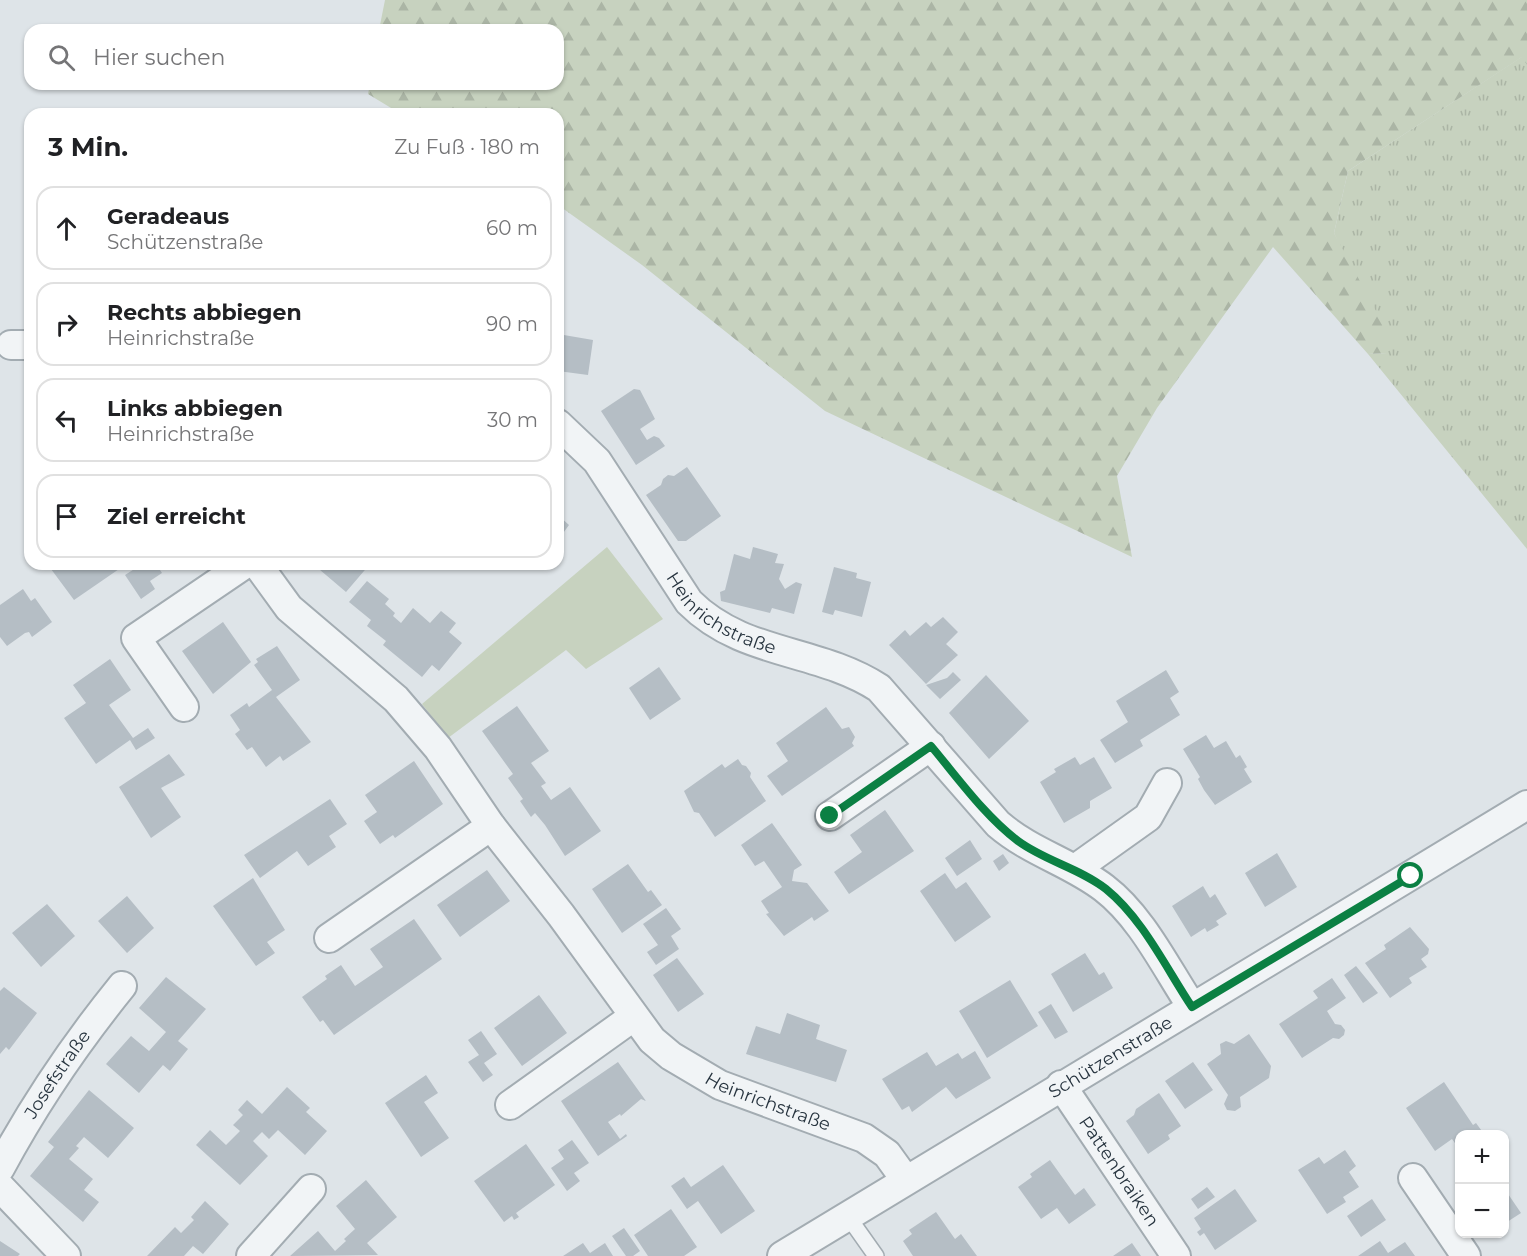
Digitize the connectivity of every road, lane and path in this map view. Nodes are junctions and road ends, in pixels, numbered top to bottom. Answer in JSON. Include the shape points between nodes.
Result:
{"nodes":[{"id":1,"x":564,"y":430,"type":"edge"},
{"id":2,"x":236,"y":570,"type":"edge"},
{"id":3,"x":261,"y":570,"type":"edge"},
{"id":4,"x":184,"y":707,"type":"dead end"},
{"id":5,"x":931,"y":746,"type":"junction"},
{"id":6,"x":1167,"y":783,"type":"dead end"},
{"id":7,"x":1527,"y":805,"type":"edge"},
{"id":8,"x":830,"y":816,"type":"dead end"},
{"id":9,"x":491,"y":826,"type":"junction"},
{"id":10,"x":1076,"y":869,"type":"junction"},
{"id":11,"x":329,"y":938,"type":"dead end"},
{"id":12,"x":122,"y":986,"type":"dead end"},
{"id":13,"x":1192,"y":1007,"type":"junction"},
{"id":14,"x":633,"y":1017,"type":"junction"},
{"id":15,"x":1061,"y":1085,"type":"junction"},
{"id":16,"x":510,"y":1105,"type":"dead end"},
{"id":17,"x":0,"y":1168,"type":"edge"},
{"id":18,"x":1413,"y":1178,"type":"dead end"},
{"id":19,"x":905,"y":1179,"type":"junction"},
{"id":20,"x":0,"y":1187,"type":"edge"},
{"id":21,"x":311,"y":1189,"type":"dead end"},
{"id":22,"x":847,"y":1215,"type":"junction"},
{"id":23,"x":66,"y":1256,"type":"edge"},
{"id":24,"x":251,"y":1256,"type":"edge"},
{"id":25,"x":782,"y":1256,"type":"edge"},
{"id":26,"x":876,"y":1256,"type":"edge"},
{"id":27,"x":1176,"y":1256,"type":"edge"},
{"id":28,"x":1466,"y":1256,"type":"edge"}],
"edges":[{"from":1,"to":5,"type":"street","name":"Heinrichstraße","via":[[597,461],[701,615],[736,636],[860,676],[879,688]]},
{"from":2,"to":4,"type":"street","via":[[136,638]]},
{"from":3,"to":9,"type":"street","name":"Heinrichstraße","via":[[289,608],[396,699],[438,748]]},
{"from":5,"to":8,"type":"street"},
{"from":5,"to":10,"type":"street","name":"Heinrichstraße","via":[[998,824],[1019,842]]},
{"from":6,"to":10,"type":"street","via":[[1148,816]]},
{"from":7,"to":13,"type":"street","name":"Schützenstraße"},
{"from":9,"to":11,"type":"street"},
{"from":9,"to":14,"type":"street","name":"Heinrichstraße","via":[[561,915]]},
{"from":10,"to":13,"type":"street","name":"Heinrichstraße","via":[[1106,889],[1132,916]]},
{"from":12,"to":17,"type":"street","name":"Josefstraße","via":[[86,1030],[34,1106]]},
{"from":13,"to":15,"type":"street","name":"Schützenstraße"},
{"from":14,"to":16,"type":"street"},
{"from":14,"to":19,"type":"street","name":"Heinrichstraße","via":[[652,1040],[693,1071],[720,1085],[864,1138],[887,1154]]},
{"from":15,"to":19,"type":"street","name":"Schützenstraße"},
{"from":15,"to":27,"type":"street","name":"Pattenbraiken"},
{"from":18,"to":28,"type":"street"},
{"from":19,"to":22,"type":"street","name":"Schützenstraße"},
{"from":20,"to":23,"type":"street"},
{"from":21,"to":24,"type":"street"},
{"from":22,"to":25,"type":"street","name":"Schützenstraße"},
{"from":22,"to":26,"type":"lane"}]}
